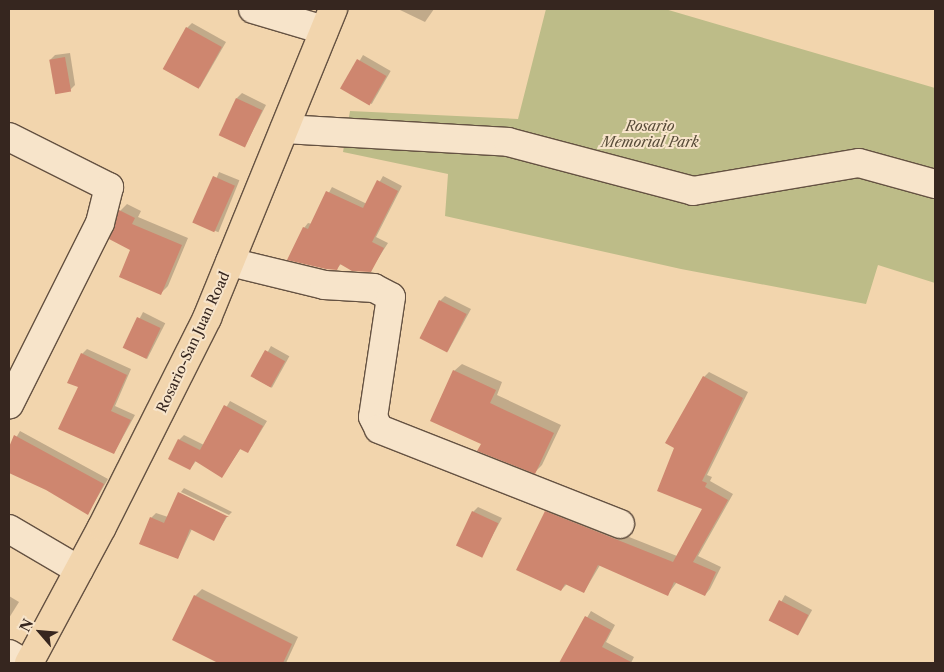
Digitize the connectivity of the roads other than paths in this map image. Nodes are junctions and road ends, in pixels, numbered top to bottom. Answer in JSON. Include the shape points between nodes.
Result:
{"nodes":[{"id":1,"x":253,"y":9,"type":"edge"},
{"id":2,"x":329,"y":20,"type":"edge"},
{"id":3,"x":285,"y":129,"type":"junction"},
{"id":4,"x":9,"y":138,"type":"edge"},
{"id":5,"x":935,"y":184,"type":"edge"},
{"id":6,"x":230,"y":262,"type":"junction"},
{"id":7,"x":9,"y":405,"type":"edge"},
{"id":8,"x":620,"y":524,"type":"dead end"},
{"id":9,"x":9,"y":529,"type":"edge"},
{"id":10,"x":79,"y":570,"type":"junction"},
{"id":11,"x":9,"y":654,"type":"edge"},
{"id":12,"x":24,"y":663,"type":"edge"},
{"id":13,"x":29,"y":663,"type":"edge"}],
"edges":[{"from":1,"to":2,"type":"street"},
{"from":2,"to":3,"type":"main road","name":"Rosario-San Juan Road"},
{"from":3,"to":5,"type":"street","via":[[508,142],[693,191],[859,163]]},
{"from":3,"to":6,"type":"main road","name":"Rosario-San Juan Road"},
{"from":4,"to":7,"type":"street","via":[[109,187],[100,223]]},
{"from":6,"to":8,"type":"street","via":[[324,286],[374,288],[391,296],[373,417],[380,429]]},
{"from":6,"to":10,"type":"main road","name":"Rosario-San Juan Road","via":[[207,318]]},
{"from":9,"to":10,"type":"street"},
{"from":10,"to":13,"type":"main road","name":"Rosario-San Juan Road"},
{"from":11,"to":12,"type":"street"}]}
